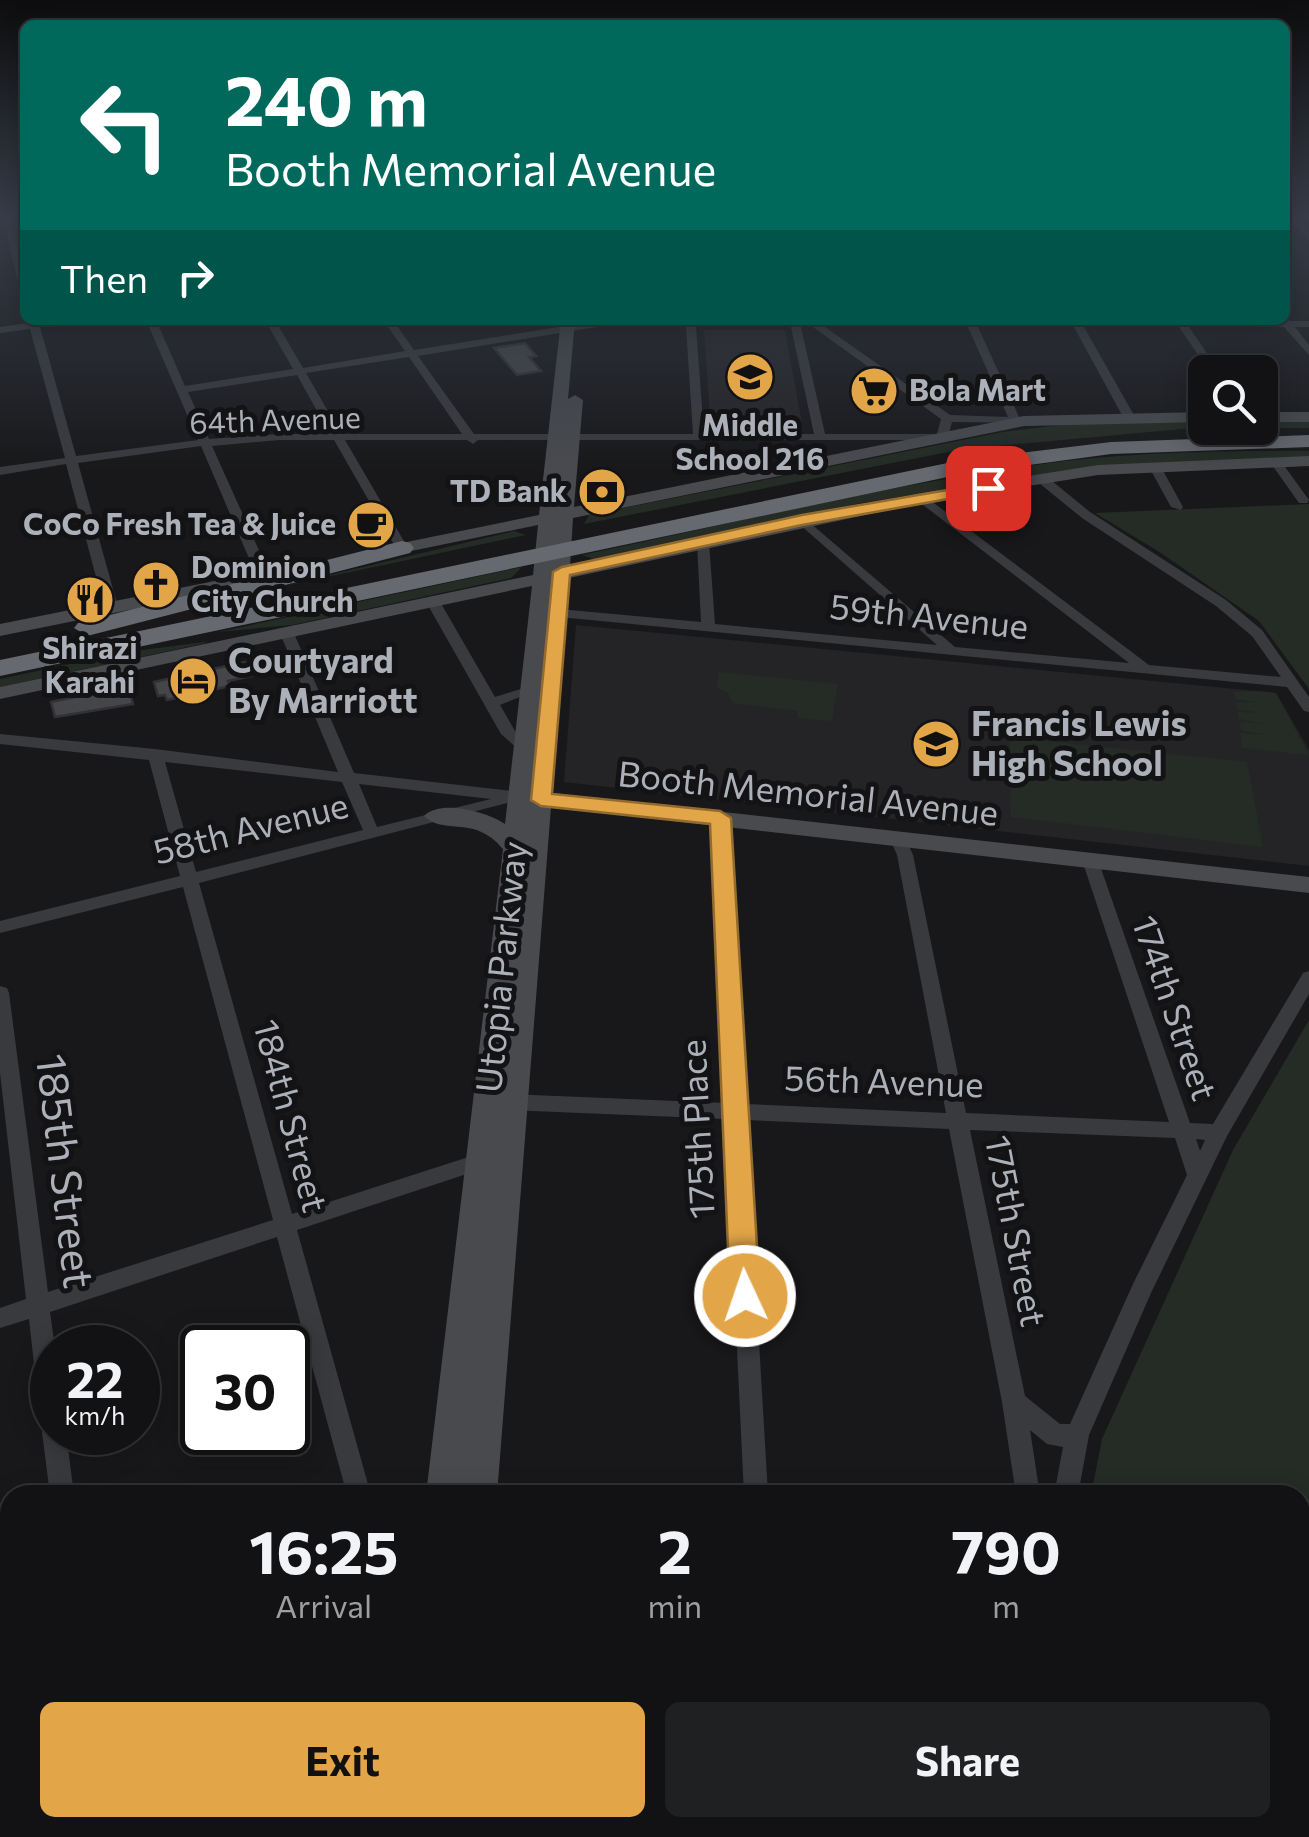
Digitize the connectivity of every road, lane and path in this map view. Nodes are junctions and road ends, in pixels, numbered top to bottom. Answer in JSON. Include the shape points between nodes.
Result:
{"nodes":[{"id":1,"x":35,"y":325,"type":"edge"},
{"id":2,"x":154,"y":325,"type":"edge"},
{"id":3,"x":273,"y":325,"type":"edge"},
{"id":4,"x":392,"y":325,"type":"edge"},
{"id":5,"x":511,"y":325,"type":"edge"},
{"id":6,"x":568,"y":325,"type":"edge"},
{"id":7,"x":574,"y":325,"type":"edge"},
{"id":8,"x":690,"y":325,"type":"edge"},
{"id":9,"x":770,"y":325,"type":"edge"},
{"id":10,"x":802,"y":325,"type":"edge"},
{"id":11,"x":816,"y":325,"type":"edge"},
{"id":12,"x":972,"y":325,"type":"edge"},
{"id":13,"x":1078,"y":325,"type":"edge"},
{"id":14,"x":1182,"y":325,"type":"edge"},
{"id":15,"x":1287,"y":325,"type":"edge"},
{"id":16,"x":796,"y":326,"type":"junction"},
{"id":17,"x":519,"y":334,"type":"junction"},
{"id":18,"x":411,"y":352,"type":"junction"},
{"id":19,"x":1309,"y":352,"type":"edge"},
{"id":20,"x":1203,"y":355,"type":"edge"},
{"id":21,"x":299,"y":370,"type":"junction"},
{"id":22,"x":182,"y":390,"type":"junction"},
{"id":23,"x":1128,"y":417,"type":"junction"},
{"id":24,"x":1188,"y":417,"type":"edge"},
{"id":25,"x":1278,"y":417,"type":"edge"},
{"id":26,"x":1309,"y":417,"type":"edge"},
{"id":27,"x":946,"y":418,"type":"junction"},
{"id":28,"x":1019,"y":419,"type":"junction"},
{"id":29,"x":1309,"y":431,"type":"edge"},
{"id":30,"x":820,"y":437,"type":"junction"},
{"id":31,"x":843,"y":437,"type":"junction"},
{"id":32,"x":942,"y":437,"type":"junction"},
{"id":33,"x":562,"y":438,"type":"junction"},
{"id":34,"x":699,"y":438,"type":"junction"},
{"id":35,"x":338,"y":439,"type":"junction"},
{"id":36,"x":472,"y":439,"type":"junction"},
{"id":37,"x":1309,"y":441,"type":"edge"},
{"id":38,"x":205,"y":444,"type":"junction"},
{"id":39,"x":864,"y":454,"type":"junction"},
{"id":40,"x":1309,"y":461,"type":"edge"},
{"id":41,"x":73,"y":462,"type":"junction"},
{"id":42,"x":1276,"y":462,"type":"junction"},
{"id":43,"x":1155,"y":468,"type":"junction"},
{"id":44,"x":0,"y":474,"type":"edge"},
{"id":45,"x":1044,"y":480,"type":"junction"},
{"id":46,"x":922,"y":498,"type":"junction"},
{"id":47,"x":1303,"y":500,"type":"dead end"},
{"id":48,"x":1176,"y":507,"type":"dead end"},
{"id":49,"x":555,"y":517,"type":"junction"},
{"id":50,"x":802,"y":520,"type":"junction"},
{"id":51,"x":583,"y":539,"type":"junction"},
{"id":52,"x":703,"y":542,"type":"junction"},
{"id":53,"x":402,"y":548,"type":"junction"},
{"id":54,"x":537,"y":563,"type":"junction"},
{"id":55,"x":264,"y":578,"type":"junction"},
{"id":56,"x":432,"y":600,"type":"junction"},
{"id":57,"x":111,"y":607,"type":"junction"},
{"id":58,"x":559,"y":613,"type":"junction"},
{"id":59,"x":708,"y":626,"type":"junction"},
{"id":60,"x":0,"y":630,"type":"edge"},
{"id":61,"x":286,"y":631,"type":"junction"},
{"id":62,"x":950,"y":650,"type":"junction"},
{"id":63,"x":0,"y":651,"type":"edge"},
{"id":64,"x":1144,"y":668,"type":"junction"},
{"id":65,"x":0,"y":670,"type":"edge"},
{"id":66,"x":1293,"y":682,"type":"junction"},
{"id":67,"x":530,"y":690,"type":"junction"},
{"id":68,"x":0,"y":692,"type":"edge"},
{"id":69,"x":492,"y":703,"type":"junction"},
{"id":70,"x":1309,"y":708,"type":"edge"},
{"id":71,"x":0,"y":739,"type":"edge"},
{"id":72,"x":524,"y":747,"type":"junction"},
{"id":73,"x":155,"y":754,"type":"junction"},
{"id":74,"x":347,"y":776,"type":"junction"},
{"id":75,"x":530,"y":798,"type":"junction"},
{"id":76,"x":436,"y":816,"type":"junction"},
{"id":77,"x":720,"y":818,"type":"junction"},
{"id":78,"x":371,"y":832,"type":"junction"},
{"id":79,"x":898,"y":839,"type":"junction"},
{"id":80,"x":514,"y":847,"type":"junction"},
{"id":81,"x":1090,"y":860,"type":"junction"},
{"id":82,"x":188,"y":879,"type":"junction"},
{"id":83,"x":1309,"y":885,"type":"edge"},
{"id":84,"x":0,"y":927,"type":"edge"},
{"id":85,"x":1309,"y":978,"type":"edge"},
{"id":86,"x":0,"y":993,"type":"edge"},
{"id":87,"x":500,"y":1102,"type":"junction"},
{"id":88,"x":735,"y":1111,"type":"junction"},
{"id":89,"x":956,"y":1120,"type":"junction"},
{"id":90,"x":1180,"y":1128,"type":"junction"},
{"id":91,"x":1219,"y":1132,"type":"junction"},
{"id":92,"x":496,"y":1156,"type":"junction"},
{"id":93,"x":1198,"y":1176,"type":"junction"},
{"id":94,"x":283,"y":1224,"type":"junction"},
{"id":95,"x":38,"y":1305,"type":"junction"},
{"id":96,"x":0,"y":1318,"type":"edge"},
{"id":97,"x":40,"y":1325,"type":"edge"},
{"id":98,"x":1014,"y":1402,"type":"junction"},
{"id":99,"x":1078,"y":1435,"type":"junction"},
{"id":100,"x":57,"y":1455,"type":"edge"},
{"id":101,"x":61,"y":1485,"type":"edge"},
{"id":102,"x":356,"y":1485,"type":"edge"},
{"id":103,"x":445,"y":1485,"type":"edge"},
{"id":104,"x":480,"y":1485,"type":"edge"},
{"id":105,"x":755,"y":1485,"type":"edge"},
{"id":106,"x":1026,"y":1485,"type":"edge"},
{"id":107,"x":1068,"y":1485,"type":"edge"}],
"edges":[{"from":1,"to":41,"type":"street"},
{"from":2,"to":22,"type":"street"},
{"from":3,"to":21,"type":"street"},
{"from":4,"to":18,"type":"street"},
{"from":5,"to":17,"type":"street"},
{"from":6,"to":17,"type":"street"},
{"from":7,"to":33,"type":"main road","name":"Utopia Parkway"},
{"from":8,"to":34,"type":"street"},
{"from":9,"to":16,"type":"street"},
{"from":10,"to":16,"type":"street"},
{"from":11,"to":27,"type":"street"},
{"from":12,"to":28,"type":"street"},
{"from":13,"to":23,"type":"street"},
{"from":14,"to":20,"type":"street"},
{"from":15,"to":19,"type":"street"},
{"from":16,"to":30,"type":"street"},
{"from":17,"to":18,"type":"street"},
{"from":18,"to":21,"type":"street"},
{"from":18,"to":36,"type":"street"},
{"from":21,"to":22,"type":"street"},
{"from":21,"to":35,"type":"street"},
{"from":22,"to":38,"type":"street"},
{"from":23,"to":24,"type":"main road"},
{"from":23,"to":28,"type":"main road"},
{"from":25,"to":26,"type":"main road"},
{"from":27,"to":28,"type":"street"},
{"from":27,"to":32,"type":"street"},
{"from":28,"to":32,"type":"main road"},
{"from":29,"to":51,"type":"highway","via":[[1025,445]]},
{"from":30,"to":31,"type":"street","name":"64th Avenue"},
{"from":30,"to":34,"type":"street","name":"64th Avenue"},
{"from":31,"to":32,"type":"street","name":"64th Avenue"},
{"from":31,"to":39,"type":"main road"},
{"from":32,"to":39,"type":"main road"},
{"from":33,"to":34,"type":"street","name":"64th Avenue"},
{"from":33,"to":36,"type":"street","name":"64th Avenue"},
{"from":33,"to":49,"type":"main road","name":"Utopia Parkway"},
{"from":35,"to":36,"type":"street","name":"64th Avenue"},
{"from":35,"to":38,"type":"street","name":"64th Avenue"},
{"from":35,"to":53,"type":"street"},
{"from":37,"to":51,"type":"highway","via":[[1036,455]]},
{"from":38,"to":41,"type":"street","name":"64th Avenue"},
{"from":38,"to":55,"type":"street"},
{"from":39,"to":49,"type":"main road"},
{"from":40,"to":42,"type":"main road"},
{"from":41,"to":44,"type":"street","name":"64th Avenue"},
{"from":41,"to":57,"type":"street"},
{"from":42,"to":43,"type":"main road"},
{"from":42,"to":47,"type":"street"},
{"from":43,"to":45,"type":"main road"},
{"from":43,"to":48,"type":"street"},
{"from":45,"to":46,"type":"main road"},
{"from":45,"to":66,"type":"street","via":[[1221,603],[1257,633]]},
{"from":46,"to":50,"type":"main road"},
{"from":46,"to":64,"type":"street"},
{"from":49,"to":53,"type":"main road"},
{"from":49,"to":54,"type":"main road","name":"Utopia Parkway"},
{"from":50,"to":52,"type":"main road"},
{"from":50,"to":62,"type":"street"},
{"from":51,"to":54,"type":"highway"},
{"from":52,"to":54,"type":"main road"},
{"from":52,"to":59,"type":"street"},
{"from":53,"to":55,"type":"main road"},
{"from":53,"to":63,"type":"highway"},
{"from":54,"to":56,"type":"main road"},
{"from":54,"to":58,"type":"main road","name":"Utopia Parkway"},
{"from":54,"to":63,"type":"highway"},
{"from":54,"to":65,"type":"highway"},
{"from":54,"to":67,"type":"main road","name":"Utopia Parkway"},
{"from":55,"to":57,"type":"main road"},
{"from":56,"to":61,"type":"main road"},
{"from":56,"to":69,"type":"street"},
{"from":57,"to":60,"type":"main road"},
{"from":58,"to":59,"type":"street","name":"59th Avenue"},
{"from":58,"to":75,"type":"main road","name":"Utopia Parkway"},
{"from":59,"to":62,"type":"street","name":"59th Avenue"},
{"from":61,"to":65,"type":"highway"},
{"from":61,"to":68,"type":"main road"},
{"from":61,"to":74,"type":"street"},
{"from":62,"to":64,"type":"street","name":"59th Avenue"},
{"from":64,"to":66,"type":"street","name":"59th Avenue"},
{"from":66,"to":70,"type":"street"},
{"from":67,"to":69,"type":"street"},
{"from":67,"to":72,"type":"main road","name":"Utopia Parkway"},
{"from":69,"to":72,"type":"street"},
{"from":71,"to":73,"type":"street","name":"Booth Memorial Avenue"},
{"from":72,"to":75,"type":"main road","name":"Utopia Parkway"},
{"from":73,"to":74,"type":"street","name":"Booth Memorial Avenue"},
{"from":73,"to":82,"type":"street","name":"184th Street"},
{"from":74,"to":75,"type":"street","name":"Booth Memorial Avenue"},
{"from":74,"to":78,"type":"street"},
{"from":75,"to":76,"type":"street","name":"58th Avenue"},
{"from":75,"to":77,"type":"main road","name":"Booth Memorial Avenue"},
{"from":75,"to":80,"type":"main road","name":"Utopia Parkway"},
{"from":75,"to":87,"type":"main road","name":"Utopia Parkway"},
{"from":76,"to":78,"type":"street","name":"58th Avenue"},
{"from":76,"to":80,"type":"main road","via":[[492,823]]},
{"from":77,"to":79,"type":"main road","name":"Booth Memorial Avenue"},
{"from":77,"to":88,"type":"street","name":"175th Place"},
{"from":78,"to":82,"type":"street","name":"58th Avenue"},
{"from":79,"to":81,"type":"main road","name":"Booth Memorial Avenue"},
{"from":79,"to":89,"type":"street","name":"175th Street"},
{"from":80,"to":87,"type":"main road","name":"Utopia Parkway"},
{"from":81,"to":83,"type":"main road","name":"Booth Memorial Avenue"},
{"from":81,"to":90,"type":"street","name":"174th Street"},
{"from":82,"to":84,"type":"street","name":"58th Avenue"},
{"from":82,"to":94,"type":"street","name":"184th Street"},
{"from":85,"to":91,"type":"street"},
{"from":86,"to":95,"type":"street","name":"185th Street"},
{"from":87,"to":88,"type":"street","name":"56th Avenue"},
{"from":87,"to":92,"type":"main road","name":"Utopia Parkway"},
{"from":88,"to":89,"type":"street","name":"56th Avenue"},
{"from":88,"to":105,"type":"street","name":"175th Place"},
{"from":89,"to":90,"type":"street","name":"56th Avenue"},
{"from":89,"to":98,"type":"street","name":"175th Street"},
{"from":90,"to":91,"type":"street","name":"56th Avenue"},
{"from":90,"to":93,"type":"street","name":"174th Street"},
{"from":91,"to":93,"type":"street"},
{"from":92,"to":94,"type":"street"},
{"from":92,"to":103,"type":"main road","name":"Utopia Parkway","via":[[462,1314]]},
{"from":92,"to":104,"type":"main road","name":"Utopia Parkway"},
{"from":93,"to":99,"type":"street"},
{"from":94,"to":95,"type":"street"},
{"from":94,"to":102,"type":"street","name":"184th Street"},
{"from":95,"to":96,"type":"street"},
{"from":95,"to":97,"type":"street","name":"185th Street"},
{"from":98,"to":99,"type":"street","via":[[1056,1436]]},
{"from":98,"to":106,"type":"street","name":"175th Street"},
{"from":99,"to":107,"type":"street"},
{"from":100,"to":101,"type":"street"}]}
